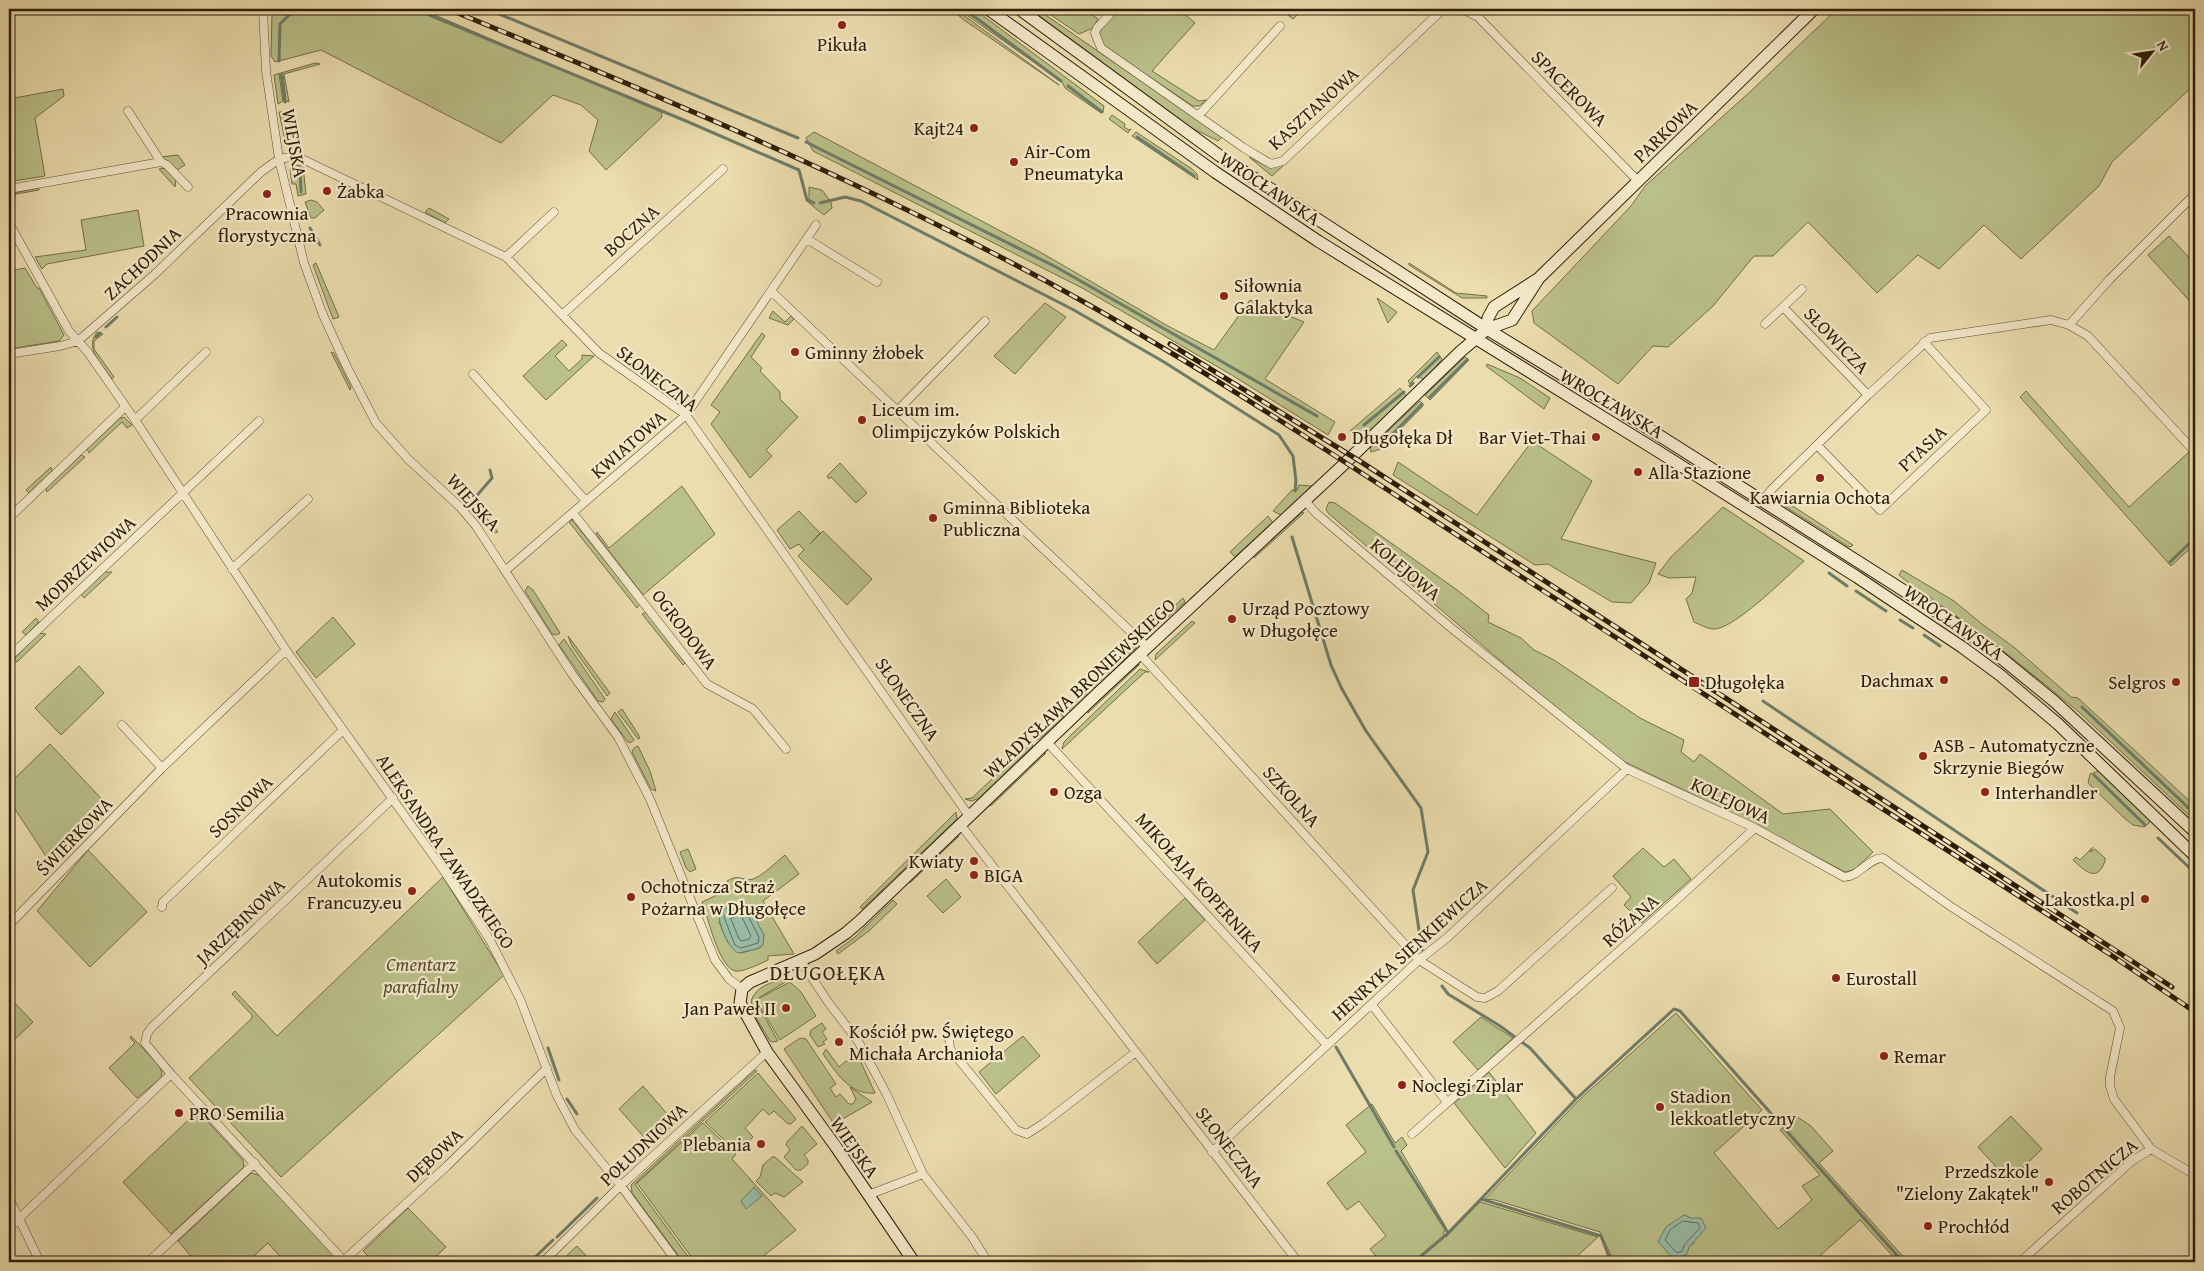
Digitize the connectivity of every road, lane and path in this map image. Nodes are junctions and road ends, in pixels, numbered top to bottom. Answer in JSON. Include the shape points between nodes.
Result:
{"nodes":[{"id":1,"x":263,"y":9,"type":"edge"},
{"id":2,"x":988,"y":9,"type":"edge"},
{"id":3,"x":1019,"y":9,"type":"edge"},
{"id":4,"x":1115,"y":9,"type":"edge"},
{"id":5,"x":1448,"y":9,"type":"edge"},
{"id":6,"x":1462,"y":9,"type":"edge"},
{"id":7,"x":1814,"y":9,"type":"edge"},
{"id":8,"x":1280,"y":26,"type":"dead end"},
{"id":9,"x":128,"y":111,"type":"dead end"},
{"id":10,"x":1199,"y":115,"type":"junction"},
{"id":11,"x":279,"y":159,"type":"junction"},
{"id":12,"x":161,"y":162,"type":"junction"},
{"id":13,"x":722,"y":169,"type":"dead end"},
{"id":14,"x":1638,"y":181,"type":"junction"},
{"id":15,"x":188,"y":188,"type":"dead end"},
{"id":16,"x":9,"y":189,"type":"edge"},
{"id":17,"x":2195,"y":194,"type":"edge"},
{"id":18,"x":554,"y":212,"type":"dead end"},
{"id":19,"x":9,"y":223,"type":"edge"},
{"id":20,"x":816,"y":225,"type":"dead end"},
{"id":21,"x":807,"y":239,"type":"junction"},
{"id":22,"x":506,"y":257,"type":"junction"},
{"id":23,"x":1539,"y":278,"type":"junction"},
{"id":24,"x":876,"y":282,"type":"dead end"},
{"id":25,"x":1802,"y":289,"type":"dead end"},
{"id":26,"x":771,"y":291,"type":"junction"},
{"id":27,"x":1783,"y":307,"type":"junction"},
{"id":28,"x":562,"y":315,"type":"junction"},
{"id":29,"x":985,"y":321,"type":"dead end"},
{"id":30,"x":1766,"y":324,"type":"dead end"},
{"id":31,"x":2069,"y":325,"type":"junction"},
{"id":32,"x":1486,"y":330,"type":"junction"},
{"id":33,"x":1475,"y":340,"type":"junction"},
{"id":34,"x":78,"y":341,"type":"junction"},
{"id":35,"x":1924,"y":342,"type":"junction"},
{"id":36,"x":206,"y":352,"type":"dead end"},
{"id":37,"x":9,"y":354,"type":"edge"},
{"id":38,"x":473,"y":374,"type":"dead end"},
{"id":39,"x":1868,"y":395,"type":"junction"},
{"id":40,"x":125,"y":407,"type":"junction"},
{"id":41,"x":897,"y":411,"type":"junction"},
{"id":42,"x":686,"y":416,"type":"junction"},
{"id":43,"x":135,"y":420,"type":"junction"},
{"id":44,"x":258,"y":421,"type":"dead end"},
{"id":45,"x":1817,"y":445,"type":"junction"},
{"id":46,"x":2195,"y":452,"type":"edge"},
{"id":47,"x":184,"y":492,"type":"junction"},
{"id":48,"x":308,"y":499,"type":"dead end"},
{"id":49,"x":586,"y":501,"type":"junction"},
{"id":50,"x":1305,"y":501,"type":"junction"},
{"id":51,"x":1763,"y":501,"type":"junction"},
{"id":52,"x":573,"y":513,"type":"junction"},
{"id":53,"x":9,"y":518,"type":"edge"},
{"id":54,"x":232,"y":569,"type":"junction"},
{"id":55,"x":506,"y":570,"type":"junction"},
{"id":56,"x":286,"y":650,"type":"junction"},
{"id":57,"x":1143,"y":650,"type":"junction"},
{"id":58,"x":9,"y":657,"type":"edge"},
{"id":59,"x":122,"y":725,"type":"dead end"},
{"id":60,"x":342,"y":730,"type":"junction"},
{"id":61,"x":1047,"y":742,"type":"junction"},
{"id":62,"x":786,"y":749,"type":"dead end"},
{"id":63,"x":162,"y":768,"type":"junction"},
{"id":64,"x":1627,"y":769,"type":"junction"},
{"id":65,"x":393,"y":798,"type":"junction"},
{"id":66,"x":969,"y":816,"type":"junction"},
{"id":67,"x":960,"y":824,"type":"junction"},
{"id":68,"x":1755,"y":828,"type":"junction"},
{"id":69,"x":2195,"y":832,"type":"edge"},
{"id":70,"x":2195,"y":856,"type":"edge"},
{"id":71,"x":1612,"y":888,"type":"dead end"},
{"id":72,"x":162,"y":907,"type":"dead end"},
{"id":73,"x":9,"y":925,"type":"edge"},
{"id":74,"x":801,"y":960,"type":"junction"},
{"id":75,"x":1419,"y":960,"type":"junction"},
{"id":76,"x":742,"y":989,"type":"junction"},
{"id":77,"x":1372,"y":1005,"type":"junction"},
{"id":78,"x":949,"y":1038,"type":"dead end"},
{"id":79,"x":1327,"y":1045,"type":"junction"},
{"id":80,"x":767,"y":1052,"type":"junction"},
{"id":81,"x":1136,"y":1052,"type":"junction"},
{"id":82,"x":547,"y":1068,"type":"junction"},
{"id":83,"x":171,"y":1074,"type":"junction"},
{"id":84,"x":1447,"y":1102,"type":"junction"},
{"id":85,"x":1412,"y":1134,"type":"dead end"},
{"id":86,"x":2151,"y":1149,"type":"junction"},
{"id":87,"x":1212,"y":1152,"type":"junction"},
{"id":88,"x":255,"y":1163,"type":"junction"},
{"id":89,"x":923,"y":1174,"type":"junction"},
{"id":90,"x":2195,"y":1174,"type":"edge"},
{"id":91,"x":621,"y":1186,"type":"junction"},
{"id":92,"x":868,"y":1195,"type":"junction"},
{"id":93,"x":9,"y":1198,"type":"edge"},
{"id":94,"x":19,"y":1218,"type":"junction"},
{"id":95,"x":9,"y":1228,"type":"edge"},
{"id":96,"x":40,"y":1262,"type":"edge"},
{"id":97,"x":148,"y":1262,"type":"edge"},
{"id":98,"x":343,"y":1262,"type":"edge"},
{"id":99,"x":543,"y":1262,"type":"edge"},
{"id":100,"x":677,"y":1262,"type":"edge"},
{"id":101,"x":914,"y":1262,"type":"edge"},
{"id":102,"x":988,"y":1262,"type":"edge"},
{"id":103,"x":1298,"y":1262,"type":"edge"},
{"id":104,"x":2020,"y":1262,"type":"edge"}],
"edges":[{"from":1,"to":11,"type":"street","name":"WIEJSKA","via":[[266,71]]},
{"from":2,"to":33,"type":"main road","name":"WROCŁAWSKA","via":[[1215,172]]},
{"from":3,"to":32,"type":"main road","name":"WROCŁAWSKA","via":[[1220,156]]},
{"from":4,"to":10,"type":"street","name":"KASZTANOWA","via":[[1097,28],[1096,39],[1100,48]]},
{"from":5,"to":10,"type":"street","name":"KASZTANOWA","via":[[1441,11],[1277,164],[1271,164],[1244,148]]},
{"from":6,"to":14,"type":"street","name":"SPACEROWA","via":[[1478,17]]},
{"from":7,"to":14,"type":"main road","name":"PARKOWA"},
{"from":8,"to":10,"type":"street"},
{"from":9,"to":12,"type":"street"},
{"from":11,"to":22,"type":"street","name":"SŁONECZNA","via":[[296,156]]},
{"from":11,"to":34,"type":"street","name":"ZACHODNIA"},
{"from":11,"to":55,"type":"street","name":"WIEJSKA","via":[[310,283],[364,402],[394,444],[460,507]]},
{"from":12,"to":15,"type":"street"},
{"from":12,"to":16,"type":"street"},
{"from":13,"to":28,"type":"street","name":"BOCZNA"},
{"from":14,"to":23,"type":"main road","name":"PARKOWA"},
{"from":17,"to":31,"type":"street"},
{"from":18,"to":22,"type":"street"},
{"from":19,"to":34,"type":"street","name":"ALEKSANDRA ZAWADZKIEGO","via":[[69,331]]},
{"from":20,"to":21,"type":"street","name":"KWIATOWA"},
{"from":21,"to":24,"type":"street"},
{"from":21,"to":26,"type":"street","name":"KWIATOWA"},
{"from":22,"to":28,"type":"street","name":"SŁONECZNA"},
{"from":23,"to":32,"type":"main road","name":"PARKOWA","via":[[1512,320]]},
{"from":23,"to":32,"type":"main road","name":"PARKOWA","via":[[1494,307]]},
{"from":25,"to":27,"type":"street","name":"SŁOWICZA"},
{"from":26,"to":41,"type":"street","name":"SZKOLNA"},
{"from":26,"to":42,"type":"street","name":"KWIATOWA"},
{"from":27,"to":30,"type":"street","name":"SŁOWICZA"},
{"from":27,"to":39,"type":"street","name":"SŁOWICZA"},
{"from":28,"to":42,"type":"street","name":"SŁONECZNA","via":[[599,353]]},
{"from":29,"to":41,"type":"street"},
{"from":31,"to":35,"type":"street","via":[[2051,320],[1936,336]]},
{"from":31,"to":46,"type":"street","via":[[2088,336]]},
{"from":32,"to":33,"type":"main road","name":"PARKOWA"},
{"from":32,"to":51,"type":"main road","name":"WROCŁAWSKA"},
{"from":33,"to":50,"type":"main road","name":"WŁADYSŁAWA BRONIEWSKIEGO"},
{"from":33,"to":70,"type":"main road","name":"WROCŁAWSKA","via":[[1656,450],[1962,647],[2061,728]]},
{"from":34,"to":37,"type":"street","name":"ZACHODNIA"},
{"from":34,"to":40,"type":"street","name":"ALEKSANDRA ZAWADZKIEGO"},
{"from":35,"to":39,"type":"street"},
{"from":35,"to":45,"type":"street","name":"PTASIA","via":[[1986,410],[1880,510]]},
{"from":36,"to":43,"type":"street"},
{"from":38,"to":49,"type":"street"},
{"from":39,"to":45,"type":"street"},
{"from":40,"to":43,"type":"street","name":"ALEKSANDRA ZAWADZKIEGO"},
{"from":40,"to":53,"type":"street"},
{"from":41,"to":57,"type":"street","name":"SZKOLNA"},
{"from":42,"to":49,"type":"street","name":"KWIATOWA"},
{"from":42,"to":66,"type":"street","name":"SŁONECZNA"},
{"from":43,"to":47,"type":"street","name":"ALEKSANDRA ZAWADZKIEGO"},
{"from":44,"to":47,"type":"street"},
{"from":45,"to":51,"type":"street"},
{"from":47,"to":54,"type":"street","name":"ALEKSANDRA ZAWADZKIEGO"},
{"from":47,"to":58,"type":"street","name":"MODRZEWIOWA"},
{"from":48,"to":54,"type":"street"},
{"from":49,"to":52,"type":"street","name":"KWIATOWA"},
{"from":50,"to":57,"type":"main road","name":"WŁADYSŁAWA BRONIEWSKIEGO"},
{"from":50,"to":64,"type":"street","name":"KOLEJOWA","via":[[1450,627]]},
{"from":51,"to":69,"type":"main road","name":"WROCŁAWSKA","via":[[1995,652],[2055,702]]},
{"from":52,"to":55,"type":"street","name":"KWIATOWA"},
{"from":52,"to":62,"type":"street","name":"OGRODOWA","via":[[706,684],[753,709]]},
{"from":54,"to":56,"type":"street","name":"ALEKSANDRA ZAWADZKIEGO"},
{"from":55,"to":76,"type":"street","name":"WIEJSKA","via":[[572,674],[618,737],[650,799],[715,960],[729,979]]},
{"from":56,"to":60,"type":"street","name":"ALEKSANDRA ZAWADZKIEGO"},
{"from":56,"to":63,"type":"street","name":"ŚWIERKOWA"},
{"from":57,"to":61,"type":"main road","name":"WŁADYSŁAWA BRONIEWSKIEGO"},
{"from":57,"to":75,"type":"street","name":"SZKOLNA"},
{"from":59,"to":63,"type":"street"},
{"from":60,"to":65,"type":"street","name":"ALEKSANDRA ZAWADZKIEGO"},
{"from":60,"to":72,"type":"street","name":"SOSNOWA","via":[[163,902]]},
{"from":61,"to":66,"type":"main road","name":"WŁADYSŁAWA BRONIEWSKIEGO"},
{"from":61,"to":79,"type":"street","name":"MIKOŁAJA KOPERNIKA"},
{"from":63,"to":73,"type":"street","name":"ŚWIERKOWA"},
{"from":64,"to":68,"type":"street","name":"KOLEJOWA"},
{"from":64,"to":75,"type":"street","name":"HENRYKA SIENKIEWICZA","via":[[1448,938]]},
{"from":65,"to":82,"type":"street","name":"ALEKSANDRA ZAWADZKIEGO","via":[[490,940],[520,999]]},
{"from":65,"to":83,"type":"street","name":"JARZĘBINOWA","via":[[151,1028],[145,1043]]},
{"from":66,"to":67,"type":"main road","name":"WŁADYSŁAWA BRONIEWSKIEGO"},
{"from":67,"to":74,"type":"main road","name":"WŁADYSŁAWA BRONIEWSKIEGO","via":[[846,933]]},
{"from":67,"to":81,"type":"street","name":"SŁONECZNA"},
{"from":68,"to":84,"type":"street","name":"RÓŻANA"},
{"from":68,"to":86,"type":"street","name":"KOLEJOWA","via":[[1844,877],[1850,877],[1877,858],[1883,858],[1950,906],[2113,1011],[2120,1028],[2110,1086],[2114,1099]]},
{"from":71,"to":75,"type":"street","name":"SZKOLNA","via":[[1491,997],[1477,997]]},
{"from":74,"to":76,"type":"main road","name":"WŁADYSŁAWA BRONIEWSKIEGO","via":[[753,980]]},
{"from":74,"to":89,"type":"street","via":[[858,1041]]},
{"from":75,"to":77,"type":"street","name":"HENRYKA SIENKIEWICZA"},
{"from":76,"to":80,"type":"main road","via":[[743,1010]]},
{"from":77,"to":79,"type":"street","name":"HENRYKA SIENKIEWICZA"},
{"from":77,"to":84,"type":"street"},
{"from":78,"to":81,"type":"street","via":[[950,1049],[1016,1130],[1026,1134]]},
{"from":79,"to":87,"type":"street","name":"HENRYKA SIENKIEWICZA"},
{"from":80,"to":91,"type":"street","name":"POŁUDNIOWA"},
{"from":80,"to":92,"type":"main road","name":"WIEJSKA"},
{"from":81,"to":87,"type":"street","name":"SŁONECZNA"},
{"from":82,"to":91,"type":"street","name":"ALEKSANDRA ZAWADZKIEGO","via":[[575,1130]]},
{"from":82,"to":98,"type":"street","name":"DĘBOWA"},
{"from":83,"to":88,"type":"street","name":"JARZĘBINOWA"},
{"from":83,"to":94,"type":"street"},
{"from":84,"to":85,"type":"street","name":"RÓŻANA"},
{"from":86,"to":90,"type":"street","name":"ROBOTNICZA"},
{"from":86,"to":104,"type":"street","name":"ROBOTNICZA","via":[[2132,1161]]},
{"from":87,"to":103,"type":"street","name":"SŁONECZNA"},
{"from":88,"to":97,"type":"street"},
{"from":88,"to":98,"type":"street","name":"JARZĘBINOWA"},
{"from":89,"to":92,"type":"street"},
{"from":89,"to":102,"type":"street"},
{"from":91,"to":99,"type":"street","name":"POŁUDNIOWA"},
{"from":91,"to":100,"type":"street","name":"ALEKSANDRA ZAWADZKIEGO"},
{"from":92,"to":101,"type":"main road","name":"WIEJSKA"},
{"from":93,"to":94,"type":"street"},
{"from":94,"to":95,"type":"street"},
{"from":94,"to":96,"type":"street"}]}
